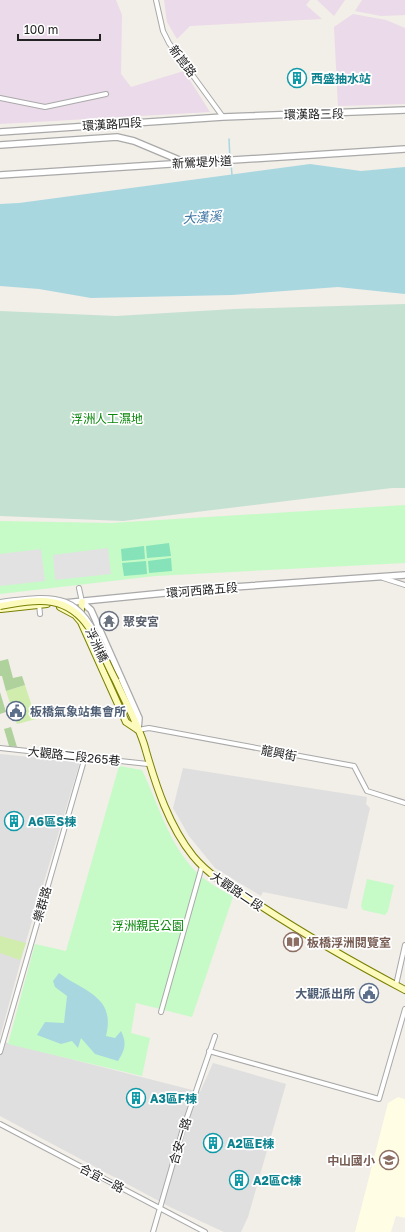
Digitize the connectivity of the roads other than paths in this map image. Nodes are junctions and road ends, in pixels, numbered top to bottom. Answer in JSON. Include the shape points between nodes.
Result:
{"nodes":[{"id":1,"x":156,"y":0,"type":"edge"},
{"id":2,"x":106,"y":94,"type":"dead end"},
{"id":3,"x":0,"y":98,"type":"edge"},
{"id":4,"x":405,"y":110,"type":"edge"},
{"id":5,"x":223,"y":117,"type":"junction"},
{"id":6,"x":0,"y":132,"type":"edge"},
{"id":7,"x":0,"y":145,"type":"edge"},
{"id":8,"x":405,"y":149,"type":"edge"},
{"id":9,"x":186,"y":163,"type":"junction"},
{"id":10,"x":0,"y":175,"type":"edge"},
{"id":11,"x":405,"y":575,"type":"edge"},
{"id":12,"x":378,"y":576,"type":"junction"},
{"id":13,"x":405,"y":586,"type":"edge"},
{"id":14,"x":80,"y":588,"type":"dead end"},
{"id":15,"x":0,"y":602,"type":"edge"},
{"id":16,"x":82,"y":602,"type":"junction"},
{"id":17,"x":52,"y":603,"type":"junction"},
{"id":18,"x":39,"y":604,"type":"junction"},
{"id":19,"x":0,"y":606,"type":"edge"},
{"id":20,"x":0,"y":609,"type":"edge"},
{"id":21,"x":40,"y":614,"type":"dead end"},
{"id":22,"x":81,"y":622,"type":"junction"},
{"id":23,"x":116,"y":681,"type":"junction"},
{"id":24,"x":138,"y":730,"type":"junction"},
{"id":25,"x":0,"y":748,"type":"edge"},
{"id":26,"x":85,"y":756,"type":"junction"},
{"id":27,"x":148,"y":764,"type":"junction"},
{"id":28,"x":405,"y":802,"type":"edge"},
{"id":29,"x":202,"y":866,"type":"junction"},
{"id":30,"x":405,"y":945,"type":"edge"},
{"id":31,"x":396,"y":986,"type":"junction"},
{"id":32,"x":405,"y":990,"type":"edge"},
{"id":33,"x":405,"y":1009,"type":"edge"},
{"id":34,"x":161,"y":1012,"type":"dead end"},
{"id":35,"x":215,"y":1036,"type":"dead end"},
{"id":36,"x":209,"y":1051,"type":"junction"},
{"id":37,"x":0,"y":1052,"type":"edge"},
{"id":38,"x":0,"y":1124,"type":"edge"},
{"id":39,"x":160,"y":1209,"type":"junction"},
{"id":40,"x":153,"y":1232,"type":"edge"},
{"id":41,"x":205,"y":1232,"type":"edge"}],
"edges":[{"from":1,"to":5,"type":"street","name":"新崑路","via":[[163,32],[169,43]]},
{"from":2,"to":3,"type":"street","via":[[45,107]]},
{"from":4,"to":5,"type":"street","name":"環漢路三段"},
{"from":5,"to":6,"type":"street","name":"環漢路四段"},
{"from":7,"to":9,"type":"street","via":[[117,137],[134,141]]},
{"from":8,"to":9,"type":"street","name":"新鶯堤外道"},
{"from":9,"to":10,"type":"street","name":"新鶯堤外道"},
{"from":11,"to":12,"type":"street","name":"環河西路五段"},
{"from":12,"to":13,"type":"street"},
{"from":12,"to":16,"type":"street","name":"環河西路五段","via":[[205,589]]},
{"from":14,"to":16,"type":"street"},
{"from":15,"to":23,"type":"street","bridge":true,"via":[[46,597],[71,604],[95,628]]},
{"from":16,"to":17,"type":"street","name":"環河西路五段"},
{"from":16,"to":22,"type":"main road"},
{"from":16,"to":24,"type":"street","via":[[91,610],[111,653],[139,718]]},
{"from":17,"to":18,"type":"main road","name":"環河西路五段"},
{"from":17,"to":22,"type":"main road"},
{"from":18,"to":20,"type":"main road","name":"環河西路五段"},
{"from":18,"to":21,"type":"street"},
{"from":19,"to":23,"type":"main road","name":"浮洲橋","bridge":true,"via":[[39,601],[68,607],[88,624]]},
{"from":22,"to":24,"type":"main road","via":[[126,722]]},
{"from":23,"to":24,"type":"main road","name":"浮洲橋"},
{"from":24,"to":27,"type":"main road","name":"大觀路二段","via":[[146,750]]},
{"from":24,"to":28,"type":"street","name":"龍興街","via":[[149,728],[354,766],[366,791]]},
{"from":25,"to":26,"type":"street","name":"大觀路二段265巷"},
{"from":26,"to":27,"type":"street","name":"大觀路二段265巷"},
{"from":26,"to":37,"type":"street","name":"樂群路"},
{"from":27,"to":29,"type":"main road","name":"大觀路二段","via":[[172,823]]},
{"from":29,"to":31,"type":"main road","name":"大觀路二段","via":[[223,883],[281,920]]},
{"from":29,"to":34,"type":"street"},
{"from":30,"to":31,"type":"street"},
{"from":31,"to":32,"type":"main road","name":"大觀路二段"},
{"from":33,"to":36,"type":"street","via":[[379,1099]]},
{"from":35,"to":36,"type":"street","name":"合安一路"},
{"from":36,"to":39,"type":"street","name":"合安一路"},
{"from":38,"to":39,"type":"street","name":"合宜一路"},
{"from":39,"to":40,"type":"street","name":"合安一路"},
{"from":39,"to":41,"type":"street","name":"合宜一路"}]}
